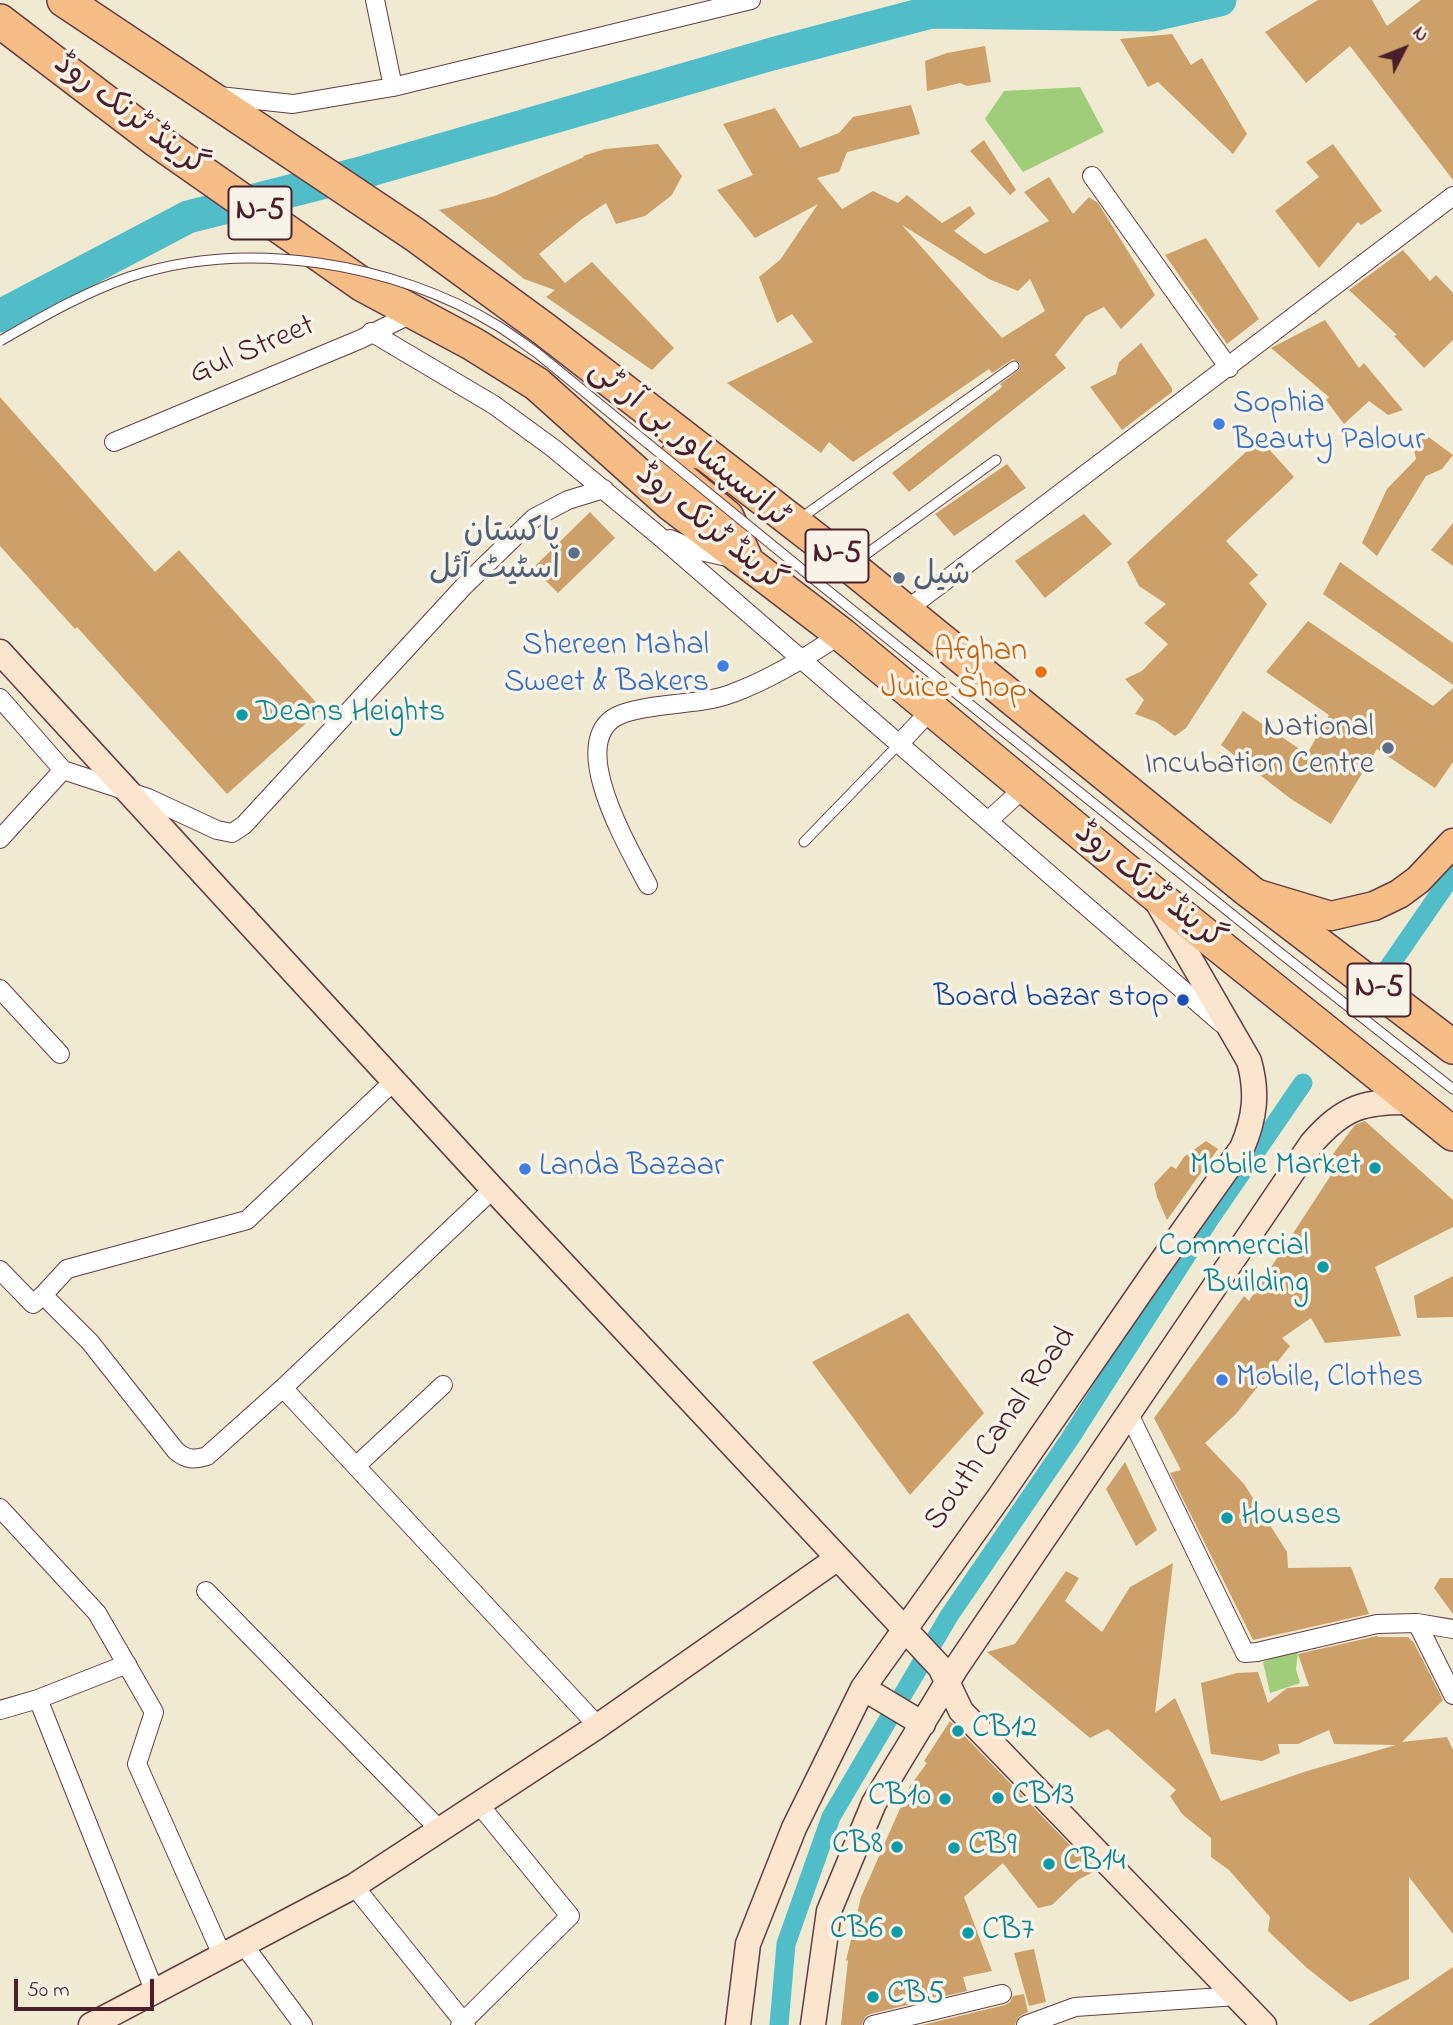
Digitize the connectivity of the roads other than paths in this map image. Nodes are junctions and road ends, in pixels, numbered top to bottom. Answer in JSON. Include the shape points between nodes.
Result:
{"nodes":[{"id":1,"x":64,"y":0,"type":"edge"},
{"id":2,"x":376,"y":0,"type":"edge"},
{"id":3,"x":751,"y":0,"type":"edge"},
{"id":4,"x":0,"y":21,"type":"edge"},
{"id":5,"x":393,"y":87,"type":"junction"},
{"id":6,"x":215,"y":99,"type":"junction"},
{"id":7,"x":1092,"y":176,"type":"dead end"},
{"id":8,"x":1453,"y":196,"type":"edge"},
{"id":9,"x":413,"y":313,"type":"junction"},
{"id":10,"x":371,"y":332,"type":"junction"},
{"id":11,"x":0,"y":341,"type":"edge"},
{"id":12,"x":1014,"y":366,"type":"dead end"},
{"id":13,"x":1229,"y":368,"type":"junction"},
{"id":14,"x":114,"y":442,"type":"dead end"},
{"id":15,"x":703,"y":453,"type":"junction"},
{"id":16,"x":996,"y":460,"type":"dead end"},
{"id":17,"x":604,"y":489,"type":"junction"},
{"id":18,"x":793,"y":523,"type":"junction"},
{"id":19,"x":658,"y":535,"type":"junction"},
{"id":20,"x":747,"y":562,"type":"junction"},
{"id":21,"x":850,"y":566,"type":"junction"},
{"id":22,"x":905,"y":611,"type":"junction"},
{"id":23,"x":841,"y":634,"type":"junction"},
{"id":24,"x":0,"y":652,"type":"edge"},
{"id":25,"x":802,"y":660,"type":"junction"},
{"id":26,"x":0,"y":698,"type":"edge"},
{"id":27,"x":932,"y":710,"type":"junction"},
{"id":28,"x":899,"y":744,"type":"junction"},
{"id":29,"x":63,"y":771,"type":"junction"},
{"id":30,"x":1024,"y":788,"type":"junction"},
{"id":31,"x":124,"y":789,"type":"junction"},
{"id":32,"x":988,"y":821,"type":"junction"},
{"id":33,"x":0,"y":839,"type":"edge"},
{"id":34,"x":804,"y":842,"type":"dead end"},
{"id":35,"x":1453,"y":843,"type":"edge"},
{"id":36,"x":649,"y":885,"type":"dead end"},
{"id":37,"x":1249,"y":891,"type":"junction"},
{"id":38,"x":1152,"y":892,"type":"junction"},
{"id":39,"x":0,"y":989,"type":"edge"},
{"id":40,"x":1237,"y":1036,"type":"junction"},
{"id":41,"x":1453,"y":1047,"type":"edge"},
{"id":42,"x":60,"y":1054,"type":"dead end"},
{"id":43,"x":394,"y":1081,"type":"junction"},
{"id":44,"x":1453,"y":1089,"type":"edge"},
{"id":45,"x":1398,"y":1102,"type":"junction"},
{"id":46,"x":1453,"y":1134,"type":"edge"},
{"id":47,"x":493,"y":1189,"type":"junction"},
{"id":48,"x":0,"y":1270,"type":"edge"},
{"id":49,"x":43,"y":1295,"type":"junction"},
{"id":50,"x":443,"y":1385,"type":"dead end"},
{"id":51,"x":283,"y":1388,"type":"junction"},
{"id":52,"x":1128,"y":1412,"type":"junction"},
{"id":53,"x":356,"y":1466,"type":"junction"},
{"id":54,"x":0,"y":1508,"type":"edge"},
{"id":55,"x":838,"y":1558,"type":"junction"},
{"id":56,"x":206,"y":1591,"type":"dead end"},
{"id":57,"x":1417,"y":1623,"type":"junction"},
{"id":58,"x":1453,"y":1629,"type":"edge"},
{"id":59,"x":905,"y":1631,"type":"junction"},
{"id":60,"x":127,"y":1664,"type":"junction"},
{"id":61,"x":944,"y":1674,"type":"junction"},
{"id":62,"x":864,"y":1689,"type":"junction"},
{"id":63,"x":1453,"y":1695,"type":"edge"},
{"id":64,"x":38,"y":1699,"type":"junction"},
{"id":65,"x":0,"y":1710,"type":"edge"},
{"id":66,"x":920,"y":1723,"type":"junction"},
{"id":67,"x":598,"y":1726,"type":"junction"},
{"id":68,"x":478,"y":1803,"type":"junction"},
{"id":69,"x":440,"y":1830,"type":"junction"},
{"id":70,"x":354,"y":1886,"type":"junction"},
{"id":71,"x":232,"y":1950,"type":"junction"},
{"id":72,"x":154,"y":1990,"type":"junction"},
{"id":73,"x":1002,"y":1994,"type":"dead end"},
{"id":74,"x":1237,"y":1996,"type":"junction"},
{"id":75,"x":463,"y":2024,"type":"edge"},
{"id":76,"x":91,"y":2025,"type":"edge"},
{"id":77,"x":303,"y":2025,"type":"edge"},
{"id":78,"x":738,"y":2025,"type":"edge"},
{"id":79,"x":813,"y":2025,"type":"edge"},
{"id":80,"x":873,"y":2025,"type":"edge"},
{"id":81,"x":1026,"y":2025,"type":"edge"},
{"id":82,"x":1264,"y":2025,"type":"edge"}],
"edges":[{"from":1,"to":6,"type":"highway","name":"گرینڈ ٹرنک روڈ","number":"N-5"},
{"from":2,"to":5,"type":"street"},
{"from":3,"to":5,"type":"street"},
{"from":4,"to":9,"type":"highway","name":"گرینڈ ٹرنک روڈ","number":"N-5","bridge":true,"via":[[156,140],[363,285]]},
{"from":5,"to":6,"type":"street","via":[[293,104]]},
{"from":6,"to":15,"type":"highway","name":"گرینڈ ٹرنک روڈ","number":"N-5","via":[[414,234]]},
{"from":7,"to":13,"type":"street"},
{"from":8,"to":13,"type":"street"},
{"from":9,"to":10,"type":"street","name":"Gul Street"},
{"from":9,"to":20,"type":"highway","name":"گرینڈ ٹرنک روڈ","number":"N-5","via":[[537,384],[672,505]]},
{"from":10,"to":14,"type":"street","name":"Gul Street"},
{"from":10,"to":17,"type":"street","via":[[494,405]]},
{"from":11,"to":44,"type":"lane","name":"ٹرانسپشاور بی آر ٹی","bridge":true,"via":[[43,315],[131,276],[203,262],[270,258],[400,281],[476,314],[537,353]]},
{"from":12,"to":18,"type":"lane"},
{"from":13,"to":22,"type":"street"},
{"from":15,"to":18,"type":"highway","name":"گرینڈ ٹرنک روڈ","number":"N-5"},
{"from":15,"to":20,"type":"highway","via":[[683,452],[672,467],[682,481],[727,517]]},
{"from":16,"to":21,"type":"lane"},
{"from":17,"to":19,"type":"street"},
{"from":17,"to":31,"type":"street","via":[[568,500],[534,518],[232,833]]},
{"from":18,"to":21,"type":"highway","name":"گرینڈ ٹرنک روڈ","number":"N-5"},
{"from":19,"to":20,"type":"street"},
{"from":19,"to":25,"type":"street"},
{"from":20,"to":23,"type":"highway","name":"گرینڈ ٹرنک روڈ","number":"N-5"},
{"from":21,"to":22,"type":"highway","name":"گرینڈ ٹرنک روڈ","number":"N-5"},
{"from":22,"to":37,"type":"highway","name":"گرینڈ ٹرنک روڈ","number":"N-5"},
{"from":23,"to":25,"type":"street"},
{"from":23,"to":27,"type":"highway","name":"گرینڈ ٹرنک روڈ","number":"N-5"},
{"from":24,"to":31,"type":"street"},
{"from":25,"to":28,"type":"street"},
{"from":25,"to":36,"type":"street","via":[[732,694],[621,715],[603,727],[596,748],[607,806]]},
{"from":26,"to":29,"type":"street"},
{"from":27,"to":28,"type":"street"},
{"from":27,"to":30,"type":"highway","name":"گرینڈ ٹرنک روڈ","number":"N-5"},
{"from":28,"to":32,"type":"street"},
{"from":28,"to":34,"type":"lane"},
{"from":29,"to":31,"type":"street"},
{"from":29,"to":33,"type":"street"},
{"from":30,"to":32,"type":"street"},
{"from":30,"to":38,"type":"highway","name":"گرینڈ ٹرنک روڈ","number":"N-5"},
{"from":31,"to":43,"type":"street"},
{"from":32,"to":40,"type":"street"},
{"from":35,"to":37,"type":"main road","via":[[1399,894],[1348,913],[1331,916]]},
{"from":37,"to":41,"type":"highway","name":"گرینڈ ٹرنک روڈ","number":"N-5"},
{"from":38,"to":40,"type":"street","name":"South Canal Road"},
{"from":38,"to":45,"type":"highway","name":"گرینڈ ٹرنک روڈ","number":"N-5","via":[[1372,1069]]},
{"from":39,"to":42,"type":"street"},
{"from":40,"to":59,"type":"street","name":"South Canal Road","via":[[1254,1078],[1255,1100],[1242,1148]]},
{"from":43,"to":47,"type":"street"},
{"from":43,"to":49,"type":"street","via":[[247,1220],[67,1269]]},
{"from":45,"to":46,"type":"highway","name":"گرینڈ ٹرنک روڈ","number":"N-5"},
{"from":45,"to":52,"type":"street","via":[[1357,1106],[1339,1116],[1312,1143]]},
{"from":47,"to":51,"type":"street"},
{"from":47,"to":55,"type":"street"},
{"from":48,"to":49,"type":"street","via":[[33,1304]]},
{"from":49,"to":51,"type":"street","via":[[90,1342],[176,1451],[188,1459],[207,1456]]},
{"from":50,"to":53,"type":"street"},
{"from":51,"to":53,"type":"street"},
{"from":52,"to":57,"type":"street","via":[[1245,1653],[1377,1624]]},
{"from":52,"to":61,"type":"street"},
{"from":53,"to":67,"type":"street"},
{"from":54,"to":60,"type":"street","via":[[97,1613]]},
{"from":55,"to":59,"type":"street"},
{"from":55,"to":67,"type":"street"},
{"from":56,"to":69,"type":"street"},
{"from":57,"to":58,"type":"street"},
{"from":57,"to":63,"type":"street"},
{"from":59,"to":61,"type":"street"},
{"from":59,"to":62,"type":"street","name":"South Canal Road"},
{"from":60,"to":64,"type":"street"},
{"from":60,"to":71,"type":"street","via":[[155,1712],[137,1764]]},
{"from":61,"to":66,"type":"street"},
{"from":61,"to":74,"type":"street","via":[[961,1711]]},
{"from":62,"to":66,"type":"street"},
{"from":62,"to":78,"type":"street","name":"South Canal Road","via":[[794,1828],[748,1944]]},
{"from":64,"to":65,"type":"street"},
{"from":64,"to":72,"type":"street"},
{"from":66,"to":79,"type":"street","via":[[874,1803],[829,1911]]},
{"from":67,"to":68,"type":"street"},
{"from":68,"to":69,"type":"street"},
{"from":68,"to":75,"type":"street","via":[[570,1916]]},
{"from":69,"to":70,"type":"street"},
{"from":70,"to":71,"type":"street"},
{"from":70,"to":75,"type":"street"},
{"from":71,"to":72,"type":"street"},
{"from":71,"to":77,"type":"street"},
{"from":72,"to":76,"type":"street"},
{"from":73,"to":80,"type":"street"},
{"from":74,"to":81,"type":"street","via":[[1074,2007]]},
{"from":74,"to":82,"type":"street"}]}
